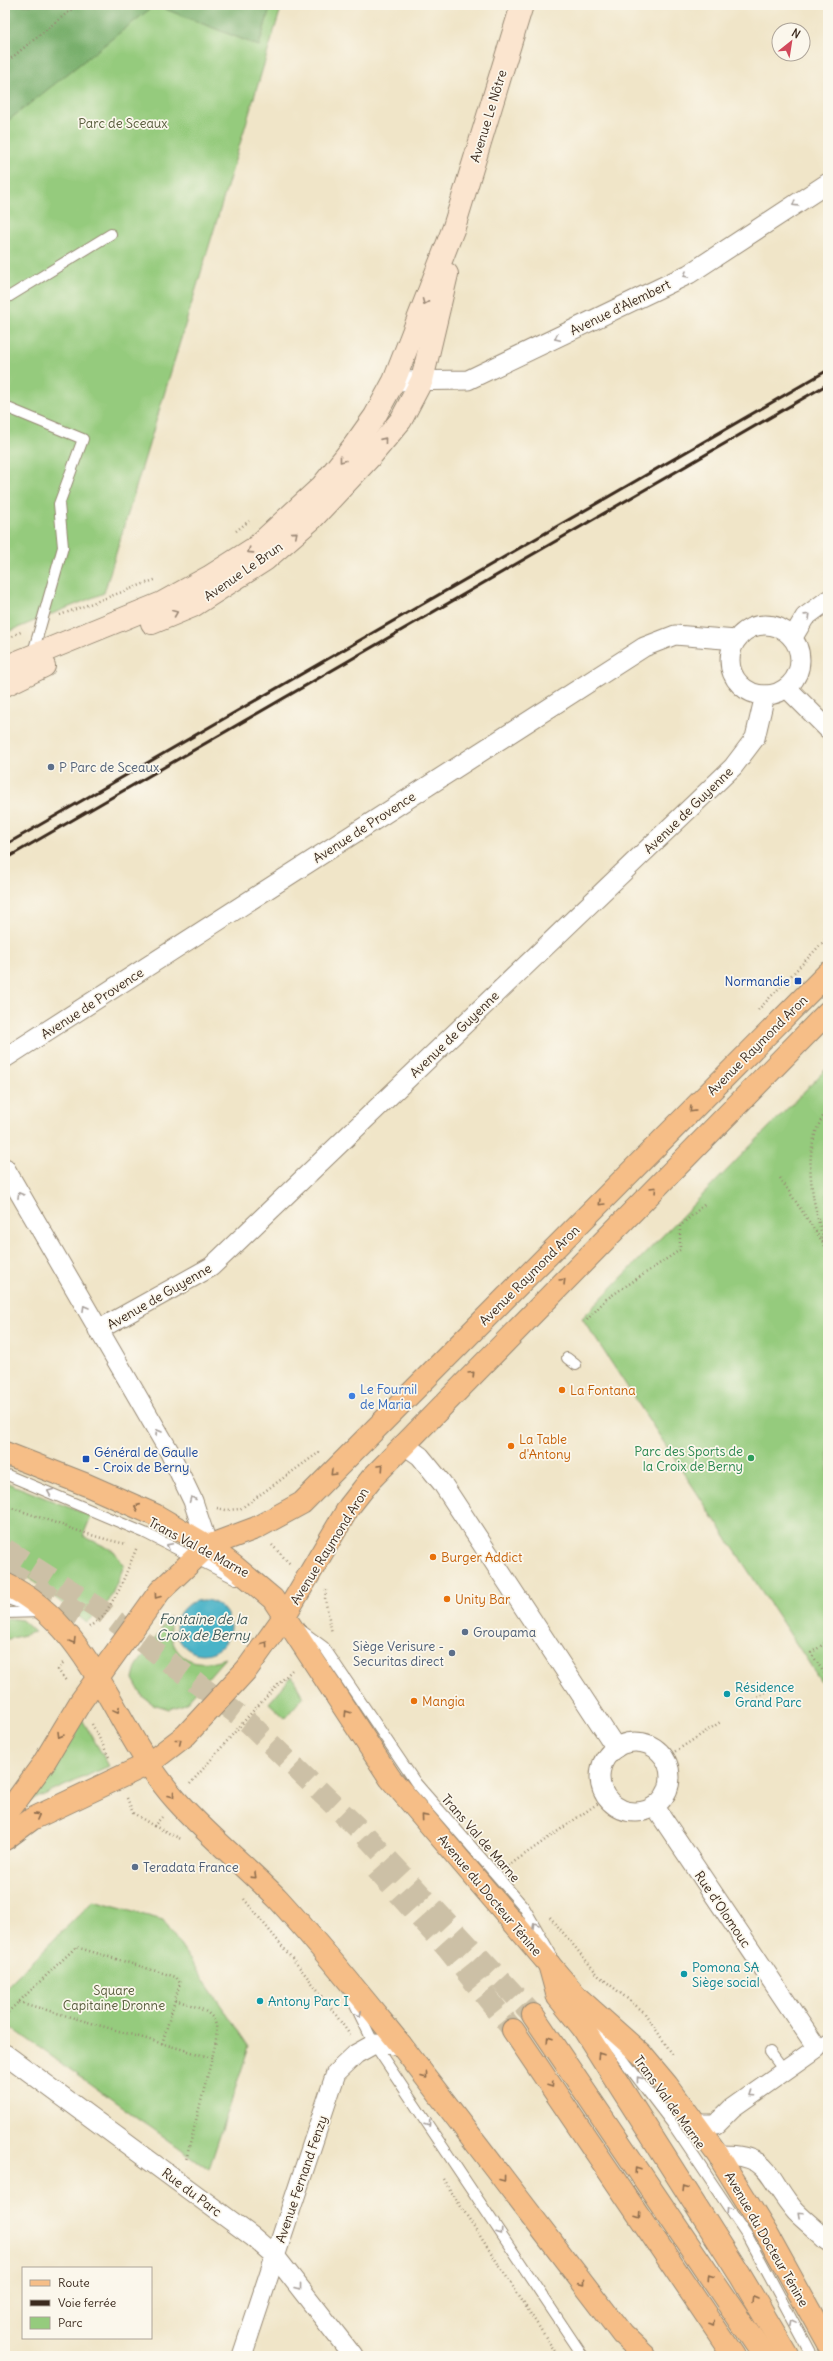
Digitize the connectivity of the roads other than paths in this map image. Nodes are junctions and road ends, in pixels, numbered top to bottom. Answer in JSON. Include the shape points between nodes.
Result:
{"nodes":[{"id":1,"x":522,"y":5,"type":"edge"},
{"id":2,"x":828,"y":183,"type":"edge"},
{"id":3,"x":454,"y":227,"type":"junction"},
{"id":4,"x":111,"y":234,"type":"dead end"},
{"id":5,"x":5,"y":299,"type":"edge"},
{"id":6,"x":422,"y":380,"type":"junction"},
{"id":7,"x":394,"y":381,"type":"junction"},
{"id":8,"x":5,"y":404,"type":"edge"},
{"id":9,"x":828,"y":600,"type":"edge"},
{"id":10,"x":793,"y":637,"type":"junction"},
{"id":11,"x":736,"y":640,"type":"junction"},
{"id":12,"x":31,"y":664,"type":"junction"},
{"id":13,"x":5,"y":667,"type":"edge"},
{"id":14,"x":5,"y":684,"type":"edge"},
{"id":15,"x":787,"y":688,"type":"junction"},
{"id":16,"x":765,"y":695,"type":"junction"},
{"id":17,"x":828,"y":729,"type":"edge"},
{"id":18,"x":828,"y":973,"type":"edge"},
{"id":19,"x":828,"y":1012,"type":"edge"},
{"id":20,"x":5,"y":1058,"type":"edge"},
{"id":21,"x":5,"y":1168,"type":"edge"},
{"id":22,"x":98,"y":1330,"type":"junction"},
{"id":23,"x":567,"y":1358,"type":"dead end"},
{"id":24,"x":576,"y":1365,"type":"dead end"},
{"id":25,"x":403,"y":1444,"type":"junction"},
{"id":26,"x":5,"y":1453,"type":"edge"},
{"id":27,"x":5,"y":1474,"type":"edge"},
{"id":28,"x":201,"y":1553,"type":"junction"},
{"id":29,"x":5,"y":1584,"type":"edge"},
{"id":30,"x":5,"y":1598,"type":"edge"},
{"id":31,"x":47,"y":1612,"type":"junction"},
{"id":32,"x":5,"y":1613,"type":"edge"},
{"id":33,"x":284,"y":1618,"type":"junction"},
{"id":34,"x":98,"y":1676,"type":"junction"},
{"id":35,"x":616,"y":1748,"type":"junction"},
{"id":36,"x":148,"y":1764,"type":"junction"},
{"id":37,"x":655,"y":1806,"type":"junction"},
{"id":38,"x":5,"y":1816,"type":"edge"},
{"id":39,"x":5,"y":1839,"type":"edge"},
{"id":40,"x":549,"y":1964,"type":"junction"},
{"id":41,"x":336,"y":1966,"type":"junction"},
{"id":42,"x":577,"y":1997,"type":"junction"},
{"id":43,"x":533,"y":2015,"type":"tunnel mouth"},
{"id":44,"x":513,"y":2030,"type":"tunnel mouth"},
{"id":45,"x":823,"y":2044,"type":"edge"},
{"id":46,"x":401,"y":2045,"type":"junction"},
{"id":47,"x":368,"y":2047,"type":"junction"},
{"id":48,"x":770,"y":2052,"type":"dead end"},
{"id":49,"x":5,"y":2054,"type":"edge"},
{"id":50,"x":785,"y":2072,"type":"junction"},
{"id":51,"x":696,"y":2124,"type":"junction"},
{"id":52,"x":718,"y":2155,"type":"junction"},
{"id":53,"x":828,"y":2241,"type":"edge"},
{"id":54,"x":275,"y":2256,"type":"junction"},
{"id":55,"x":828,"y":2344,"type":"edge"},
{"id":56,"x":242,"y":2356,"type":"edge"},
{"id":57,"x":354,"y":2356,"type":"edge"},
{"id":58,"x":583,"y":2356,"type":"edge"},
{"id":59,"x":645,"y":2356,"type":"edge"},
{"id":60,"x":734,"y":2356,"type":"edge"},
{"id":61,"x":764,"y":2356,"type":"edge"},
{"id":62,"x":788,"y":2356,"type":"edge"},
{"id":63,"x":812,"y":2356,"type":"edge"}],
"edges":[{"from":1,"to":3,"type":"main road","name":"Avenue Le Nôtre"},
{"from":2,"to":6,"type":"street","name":"Avenue d'Alembert","one_way":true,"via":[[689,274],[605,316],[468,380]]},
{"from":3,"to":6,"type":"main road","name":"Avenue Le Nôtre","via":[[443,294]]},
{"from":3,"to":7,"type":"main road","name":"Avenue Le Nôtre","one_way":true},
{"from":4,"to":5,"type":"lane"},
{"from":6,"to":7,"type":"street","name":"Avenue d'Alembert"},
{"from":12,"to":6,"type":"main road","name":"Avenue Le Brun","one_way":true,"via":[[193,606],[265,560],[312,519],[371,456],[401,420]]},
{"from":7,"to":12,"type":"main road","name":"Avenue Le Brun","one_way":true,"via":[[375,416],[322,486],[256,547],[162,603]]},
{"from":8,"to":12,"type":"lane","via":[[8,408],[83,439],[59,504],[63,547]]},
{"from":10,"to":9,"type":"street","one_way":true,"via":[[805,617]]},
{"from":10,"to":11,"type":"street","via":[[785,630],[764,624],[752,626]]},
{"from":10,"to":15,"type":"street","via":[[799,647],[800,664],[795,680]]},
{"from":11,"to":16,"type":"street","via":[[730,660],[737,681],[754,694]]},
{"from":11,"to":20,"type":"street","name":"Avenue de Provence","via":[[675,635],[644,647]]},
{"from":12,"to":13,"type":"main road","name":"Avenue Le Brun"},
{"from":12,"to":14,"type":"main road","name":"Avenue Le Brun"},
{"from":15,"to":16,"type":"street","via":[[776,694]]},
{"from":15,"to":17,"type":"street"},
{"from":16,"to":22,"type":"street","name":"Avenue de Guyenne","via":[[755,738],[733,767],[211,1268]]},
{"from":18,"to":28,"type":"main road","name":"Avenue Raymond Aron","one_way":true,"via":[[302,1504]]},
{"from":25,"to":19,"type":"main road","name":"Avenue Raymond Aron","one_way":true},
{"from":22,"to":21,"type":"street","one_way":true},
{"from":28,"to":22,"type":"street","one_way":true,"via":[[193,1501],[180,1472]]},
{"from":23,"to":24,"type":"lane"},
{"from":33,"to":25,"type":"main road","name":"Avenue Raymond Aron","one_way":true,"via":[[349,1507],[370,1479]]},
{"from":25,"to":35,"type":"street","via":[[420,1456],[442,1483]]},
{"from":28,"to":26,"type":"main road","name":"Avenue du Docteur Ténine","one_way":true,"via":[[155,1516],[87,1485]]},
{"from":28,"to":27,"type":"lane","name":"Trans Val de Marne","one_way":true,"via":[[145,1533]]},
{"from":28,"to":33,"type":"main road","name":"Avenue du Docteur Ténine","via":[[235,1567],[273,1599]]},
{"from":28,"to":34,"type":"main road","one_way":true,"via":[[160,1591]]},
{"from":29,"to":31,"type":"main road"},
{"from":30,"to":31,"type":"lane"},
{"from":31,"to":32,"type":"lane"},
{"from":31,"to":34,"type":"main road","one_way":true,"via":[[67,1632]]},
{"from":36,"to":33,"type":"main road","name":"Avenue Raymond Aron","one_way":true,"via":[[186,1735],[204,1717],[247,1669]]},
{"from":40,"to":33,"type":"main road","name":"Avenue du Docteur Ténine","one_way":true,"via":[[390,1778]]},
{"from":42,"to":33,"type":"lane","name":"Trans Val de Marne","one_way":true,"via":[[524,1907],[416,1782],[324,1647]]},
{"from":34,"to":36,"type":"main road","one_way":true},
{"from":34,"to":38,"type":"main road","one_way":true,"via":[[80,1701],[43,1764]]},
{"from":35,"to":37,"type":"street","via":[[637,1742],[657,1750],[665,1758],[669,1768],[669,1785],[663,1799]]},
{"from":35,"to":37,"type":"street","via":[[608,1756],[600,1776],[607,1797],[614,1805],[634,1812]]},
{"from":39,"to":36,"type":"main road","name":"Avenue Raymond Aron","one_way":true,"via":[[39,1815]]},
{"from":36,"to":41,"type":"main road","one_way":true,"via":[[176,1800],[277,1899]]},
{"from":37,"to":45,"type":"street","name":"Rue d'Olomouc"},
{"from":40,"to":42,"type":"main road","name":"Avenue du Docteur Ténine"},
{"from":62,"to":40,"type":"main road","one_way":true,"via":[[740,2275],[583,2028],[558,1997]]},
{"from":41,"to":46,"type":"main road"},
{"from":41,"to":47,"type":"lane","one_way":true},
{"from":42,"to":51,"type":"main road","name":"Avenue du Docteur Ténine","via":[[641,2054]]},
{"from":63,"to":42,"type":"lane","name":"Trans Val de Marne","one_way":true,"via":[[747,2235],[671,2122]]},
{"from":61,"to":43,"type":"main road","one_way":true},
{"from":44,"to":60,"type":"main road","one_way":true},
{"from":45,"to":50,"type":"street","name":"Rue d'Olomouc"},
{"from":46,"to":47,"type":"street"},
{"from":46,"to":59,"type":"main road","one_way":true,"via":[[622,2334]]},
{"from":47,"to":54,"type":"street","name":"Avenue Fernand Fenzy","via":[[336,2074]]},
{"from":47,"to":58,"type":"lane","one_way":true},
{"from":48,"to":50,"type":"lane"},
{"from":49,"to":54,"type":"street","name":"Rue du Parc","via":[[253,2237]]},
{"from":50,"to":51,"type":"street","name":"Rue d'Olomouc","one_way":true,"via":[[732,2108],[716,2124]]},
{"from":51,"to":52,"type":"main road","name":"Avenue du Docteur Ténine"},
{"from":53,"to":52,"type":"street","name":"Avenue du Docteur Ténine","one_way":true,"via":[[797,2213],[769,2173],[757,2161],[739,2154]]},
{"from":52,"to":55,"type":"main road","name":"Avenue du Docteur Ténine","via":[[767,2234]]},
{"from":54,"to":56,"type":"street","name":"Avenue Fernand Fenzy"},
{"from":54,"to":57,"type":"street","name":"Rue du Parc","one_way":true}]}
